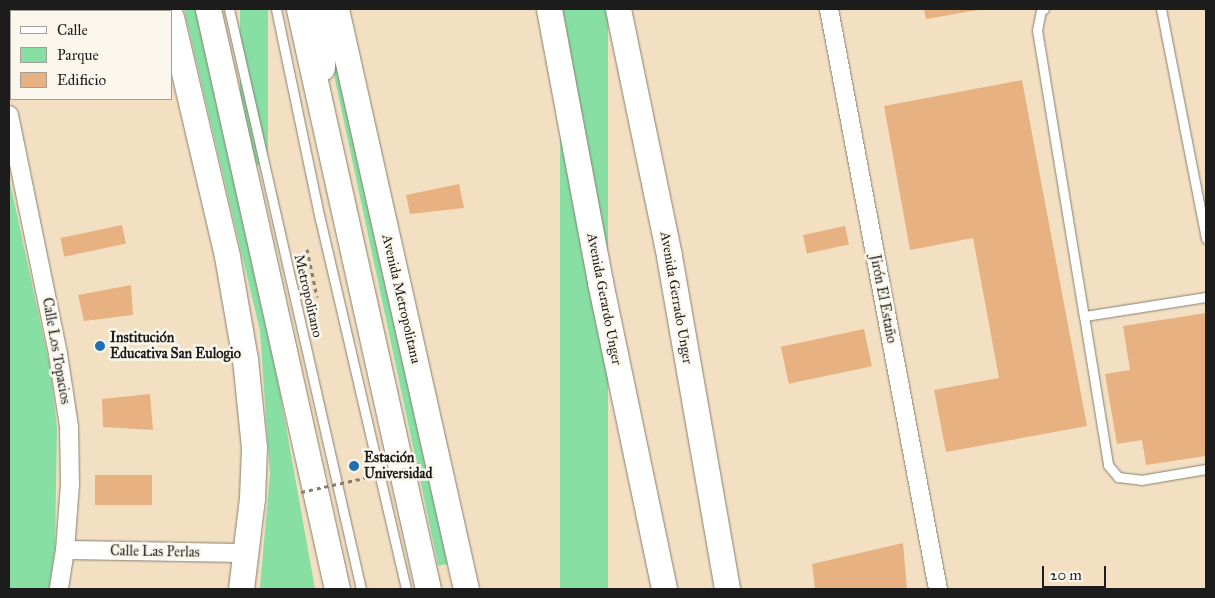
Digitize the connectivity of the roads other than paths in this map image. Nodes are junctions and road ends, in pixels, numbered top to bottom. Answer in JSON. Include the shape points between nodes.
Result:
{"nodes":[{"id":1,"x":208,"y":9,"type":"edge"},
{"id":2,"x":229,"y":9,"type":"edge"},
{"id":3,"x":276,"y":9,"type":"edge"},
{"id":4,"x":299,"y":9,"type":"edge"},
{"id":5,"x":318,"y":9,"type":"edge"},
{"id":6,"x":336,"y":9,"type":"edge"},
{"id":7,"x":549,"y":9,"type":"edge"},
{"id":8,"x":618,"y":9,"type":"edge"},
{"id":9,"x":829,"y":9,"type":"edge"},
{"id":10,"x":1044,"y":9,"type":"edge"},
{"id":11,"x":1161,"y":9,"type":"edge"},
{"id":12,"x":172,"y":21,"type":"edge"},
{"id":13,"x":318,"y":96,"type":"junction"},
{"id":14,"x":9,"y":115,"type":"edge"},
{"id":15,"x":1206,"y":239,"type":"edge"},
{"id":16,"x":1206,"y":297,"type":"edge"},
{"id":17,"x":1084,"y":316,"type":"junction"},
{"id":18,"x":1206,"y":469,"type":"edge"},
{"id":19,"x":65,"y":550,"type":"junction"},
{"id":20,"x":245,"y":553,"type":"junction"},
{"id":21,"x":58,"y":589,"type":"edge"},
{"id":22,"x":241,"y":589,"type":"edge"},
{"id":23,"x":338,"y":589,"type":"edge"},
{"id":24,"x":360,"y":589,"type":"edge"},
{"id":25,"x":406,"y":589,"type":"edge"},
{"id":26,"x":428,"y":589,"type":"edge"},
{"id":27,"x":466,"y":589,"type":"edge"},
{"id":28,"x":664,"y":589,"type":"edge"},
{"id":29,"x":727,"y":589,"type":"edge"},
{"id":30,"x":938,"y":589,"type":"edge"}],
"edges":[{"from":1,"to":23,"type":"main road"},
{"from":2,"to":24,"type":"lane","name":"Metropolitano"},
{"from":3,"to":25,"type":"lane","via":[[318,210]]},
{"from":4,"to":13,"type":"main road"},
{"from":5,"to":13,"type":"main road","via":[[324,43]]},
{"from":6,"to":27,"type":"main road","name":"Avenida Metropolitana"},
{"from":7,"to":28,"type":"main road","name":"Avenida Gerardo Unger","via":[[600,282]]},
{"from":8,"to":29,"type":"main road","name":"Avenida Gerrado Unger","via":[[670,256]]},
{"from":9,"to":30,"type":"street","name":"Jirón El Estaño"},
{"from":10,"to":17,"type":"lane","via":[[1037,30]]},
{"from":11,"to":15,"type":"lane"},
{"from":12,"to":20,"type":"main road","via":[[228,256],[245,358],[254,448]]},
{"from":13,"to":26,"type":"main road"},
{"from":14,"to":19,"type":"street","name":"Calle Los Topacios","via":[[58,354],[68,427],[70,484]]},
{"from":16,"to":17,"type":"lane"},
{"from":17,"to":18,"type":"lane","via":[[1108,465],[1118,477],[1141,480]]},
{"from":19,"to":20,"type":"street","name":"Calle Las Perlas"},
{"from":19,"to":21,"type":"street","name":"Calle Los Topacios"},
{"from":20,"to":22,"type":"main road"}]}
